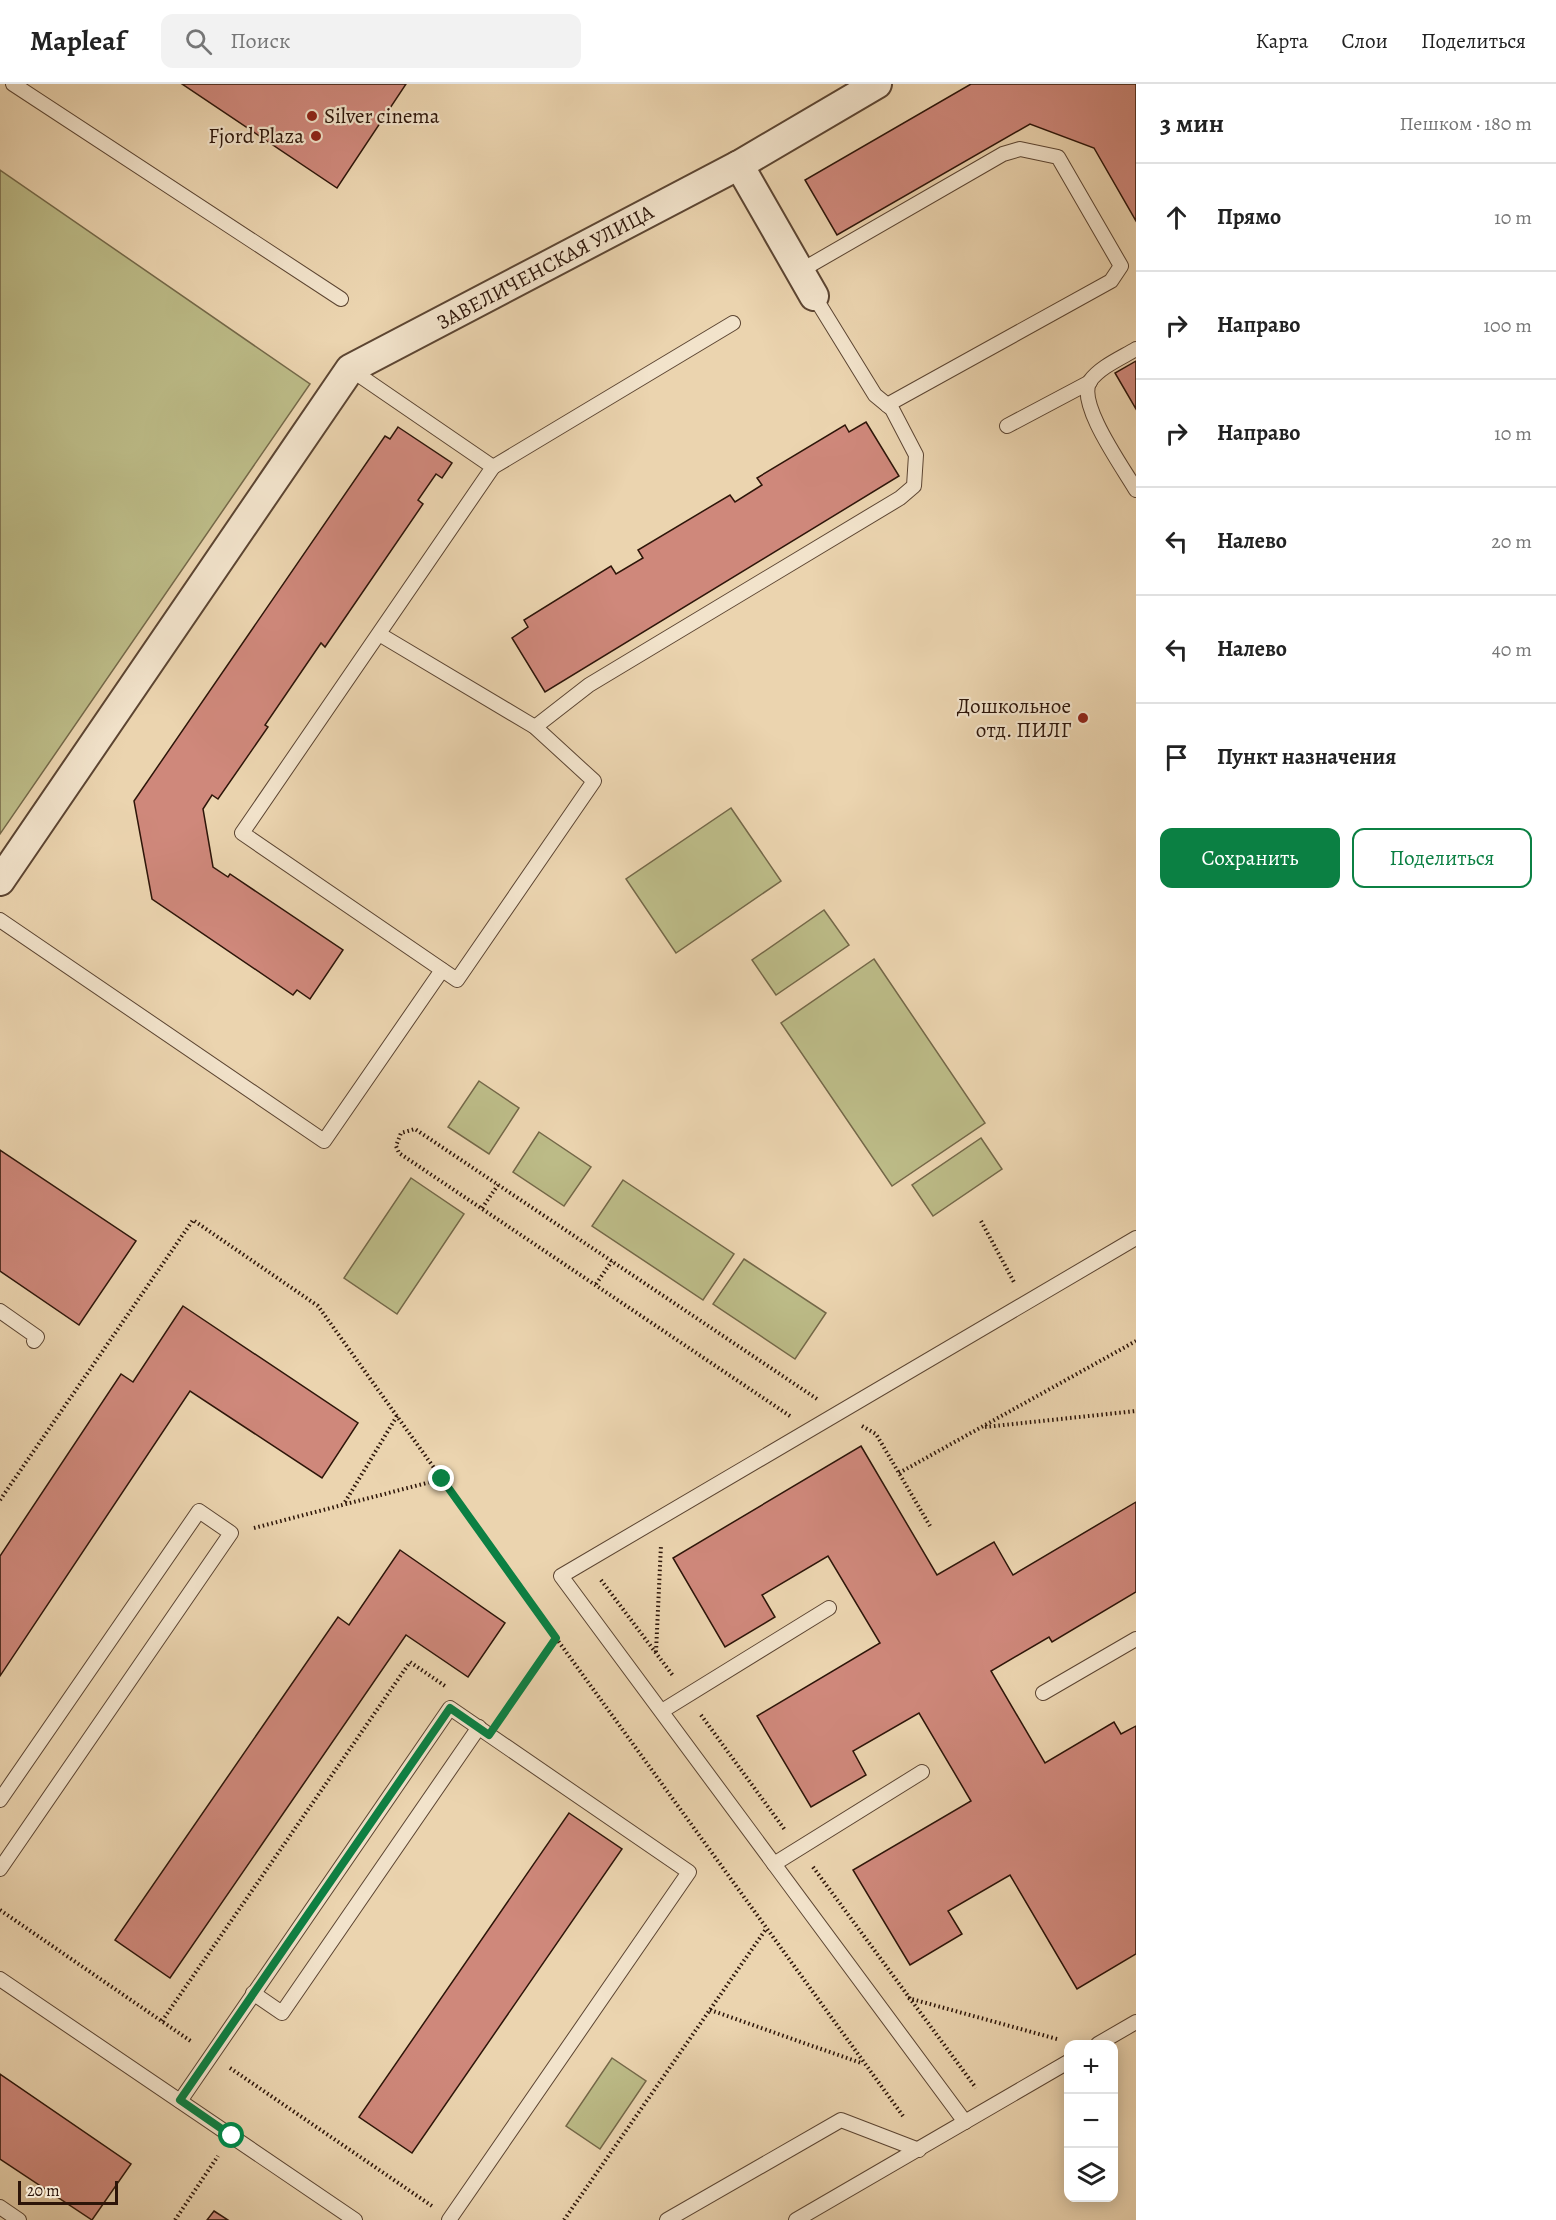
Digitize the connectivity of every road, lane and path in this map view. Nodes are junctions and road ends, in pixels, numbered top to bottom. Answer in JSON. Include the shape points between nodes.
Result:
{"nodes":[{"id":1,"x":13,"y":84,"type":"edge"},
{"id":2,"x":877,"y":84,"type":"edge"},
{"id":3,"x":739,"y":165,"type":"junction"},
{"id":4,"x":800,"y":271,"type":"junction"},
{"id":5,"x":814,"y":296,"type":"joint"},
{"id":6,"x":341,"y":299,"type":"dead end"},
{"id":7,"x":733,"y":323,"type":"dead end"},
{"id":8,"x":1136,"y":349,"type":"edge"},
{"id":9,"x":350,"y":369,"type":"junction"},
{"id":10,"x":1090,"y":382,"type":"junction"},
{"id":11,"x":887,"y":405,"type":"junction"},
{"id":12,"x":1007,"y":426,"type":"dead end"},
{"id":13,"x":493,"y":467,"type":"junction"},
{"id":14,"x":1136,"y":490,"type":"edge"},
{"id":15,"x":379,"y":634,"type":"junction"},
{"id":16,"x":535,"y":727,"type":"junction"},
{"id":17,"x":0,"y":881,"type":"edge"},
{"id":18,"x":0,"y":920,"type":"edge"},
{"id":19,"x":442,"y":969,"type":"junction"},
{"id":20,"x":498,"y":1185,"type":"junction"},
{"id":21,"x":483,"y":1208,"type":"junction"},
{"id":22,"x":981,"y":1221,"type":"dead end"},
{"id":23,"x":1136,"y":1238,"type":"edge"},
{"id":24,"x":612,"y":1261,"type":"junction"},
{"id":25,"x":596,"y":1284,"type":"junction"},
{"id":26,"x":1026,"y":1303,"type":"junction"},
{"id":27,"x":0,"y":1311,"type":"edge"},
{"id":28,"x":34,"y":1341,"type":"dead end"},
{"id":29,"x":1136,"y":1341,"type":"edge"},
{"id":30,"x":1136,"y":1411,"type":"edge"},
{"id":31,"x":837,"y":1413,"type":"junction"},
{"id":32,"x":397,"y":1416,"type":"junction"},
{"id":33,"x":981,"y":1428,"type":"junction"},
{"id":34,"x":810,"y":1430,"type":"junction"},
{"id":35,"x":899,"y":1473,"type":"junction"},
{"id":36,"x":442,"y":1479,"type":"junction"},
{"id":37,"x":0,"y":1500,"type":"edge"},
{"id":38,"x":345,"y":1502,"type":"junction"},
{"id":39,"x":663,"y":1516,"type":"junction"},
{"id":40,"x":930,"y":1526,"type":"dead end"},
{"id":41,"x":231,"y":1533,"type":"junction"},
{"id":42,"x":829,"y":1608,"type":"dead end"},
{"id":43,"x":556,"y":1638,"type":"junction"},
{"id":44,"x":1136,"y":1639,"type":"edge"},
{"id":45,"x":656,"y":1652,"type":"dead end"},
{"id":46,"x":449,"y":1689,"type":"dead end"},
{"id":47,"x":1043,"y":1693,"type":"dead end"},
{"id":48,"x":662,"y":1711,"type":"junction"},
{"id":49,"x":484,"y":1731,"type":"junction"},
{"id":50,"x":922,"y":1772,"type":"dead end"},
{"id":51,"x":0,"y":1800,"type":"edge"},
{"id":52,"x":774,"y":1864,"type":"junction"},
{"id":53,"x":0,"y":1869,"type":"edge"},
{"id":54,"x":766,"y":1929,"type":"junction"},
{"id":55,"x":0,"y":1979,"type":"edge"},
{"id":56,"x":253,"y":1993,"type":"junction"},
{"id":57,"x":907,"y":1998,"type":"dead end"},
{"id":58,"x":710,"y":2010,"type":"junction"},
{"id":59,"x":162,"y":2021,"type":"dead end"},
{"id":60,"x":1136,"y":2022,"type":"edge"},
{"id":61,"x":1105,"y":2040,"type":"edge"},
{"id":62,"x":1064,"y":2041,"type":"dead end"},
{"id":63,"x":862,"y":2063,"type":"junction"},
{"id":64,"x":1064,"y":2064,"type":"edge"},
{"id":65,"x":180,"y":2100,"type":"junction"},
{"id":66,"x":965,"y":2122,"type":"junction"},
{"id":67,"x":232,"y":2136,"type":"junction"},
{"id":68,"x":922,"y":2148,"type":"junction"},
{"id":69,"x":0,"y":2207,"type":"edge"},
{"id":70,"x":19,"y":2220,"type":"edge"},
{"id":71,"x":175,"y":2220,"type":"edge"},
{"id":72,"x":355,"y":2220,"type":"edge"},
{"id":73,"x":449,"y":2220,"type":"edge"},
{"id":74,"x":564,"y":2220,"type":"edge"},
{"id":75,"x":667,"y":2220,"type":"edge"},
{"id":76,"x":796,"y":2220,"type":"edge"}],
"edges":[{"from":1,"to":6,"type":"lane"},
{"from":2,"to":3,"type":"street","name":"ЗАВЕЛИЧЕНСКАЯ УЛИЦА"},
{"from":3,"to":4,"type":"street"},
{"from":3,"to":9,"type":"street","name":"ЗАВЕЛИЧЕНСКАЯ УЛИЦА"},
{"from":4,"to":5,"type":"street"},
{"from":4,"to":11,"type":"lane","via":[[1004,154],[1020,149],[1058,157],[1121,266],[1118,274],[1112,281]]},
{"from":5,"to":11,"type":"lane","via":[[875,395]]},
{"from":7,"to":13,"type":"lane"},
{"from":8,"to":10,"type":"lane"},
{"from":9,"to":13,"type":"lane"},
{"from":9,"to":17,"type":"street"},
{"from":10,"to":12,"type":"lane"},
{"from":10,"to":14,"type":"lane","via":[[1086,397],[1091,413]]},
{"from":11,"to":16,"type":"lane","via":[[916,455],[914,486],[589,685]]},
{"from":13,"to":15,"type":"lane"},
{"from":15,"to":16,"type":"lane"},
{"from":15,"to":19,"type":"lane","via":[[242,833]]},
{"from":16,"to":19,"type":"lane","via":[[594,781],[457,980]]},
{"from":18,"to":19,"type":"lane","via":[[324,1142]]},
{"from":20,"to":21,"type":"path"},
{"from":20,"to":21,"type":"path","via":[[415,1129],[401,1133],[396,1146],[399,1153]]},
{"from":20,"to":24,"type":"path"},
{"from":21,"to":25,"type":"path"},
{"from":22,"to":26,"type":"path"},
{"from":23,"to":26,"type":"lane"},
{"from":24,"to":25,"type":"path"},
{"from":24,"to":31,"type":"path"},
{"from":25,"to":34,"type":"path"},
{"from":26,"to":31,"type":"lane"},
{"from":27,"to":28,"type":"lane","via":[[37,1337]]},
{"from":29,"to":33,"type":"path"},
{"from":30,"to":33,"type":"path"},
{"from":31,"to":34,"type":"lane"},
{"from":31,"to":35,"type":"path","via":[[876,1434]]},
{"from":32,"to":36,"type":"path"},
{"from":32,"to":37,"type":"path","via":[[318,1306],[193,1220]]},
{"from":32,"to":38,"type":"path"},
{"from":33,"to":35,"type":"path"},
{"from":34,"to":39,"type":"lane"},
{"from":35,"to":40,"type":"path"},
{"from":36,"to":38,"type":"path"},
{"from":36,"to":43,"type":"path"},
{"from":38,"to":41,"type":"path"},
{"from":39,"to":45,"type":"path"},
{"from":39,"to":48,"type":"lane","via":[[561,1576]]},
{"from":41,"to":51,"type":"lane","via":[[199,1511]]},
{"from":41,"to":53,"type":"lane"},
{"from":42,"to":48,"type":"lane"},
{"from":43,"to":49,"type":"path"},
{"from":43,"to":54,"type":"path"},
{"from":44,"to":47,"type":"lane"},
{"from":46,"to":59,"type":"path","via":[[410,1662]]},
{"from":48,"to":52,"type":"lane"},
{"from":49,"to":56,"type":"lane","via":[[282,2013]]},
{"from":49,"to":56,"type":"lane","via":[[450,1708]]},
{"from":49,"to":73,"type":"lane","via":[[689,1872]]},
{"from":50,"to":52,"type":"lane"},
{"from":52,"to":66,"type":"lane"},
{"from":54,"to":58,"type":"path"},
{"from":54,"to":63,"type":"path"},
{"from":55,"to":65,"type":"lane"},
{"from":56,"to":65,"type":"lane"},
{"from":57,"to":62,"type":"path"},
{"from":58,"to":63,"type":"path"},
{"from":58,"to":74,"type":"path"},
{"from":60,"to":61,"type":"lane"},
{"from":63,"to":68,"type":"path"},
{"from":64,"to":66,"type":"lane"},
{"from":65,"to":67,"type":"lane"},
{"from":66,"to":68,"type":"lane"},
{"from":67,"to":71,"type":"path"},
{"from":67,"to":72,"type":"lane"},
{"from":68,"to":75,"type":"lane","via":[[841,2120]]},
{"from":68,"to":76,"type":"lane"},
{"from":69,"to":70,"type":"lane"}]}
